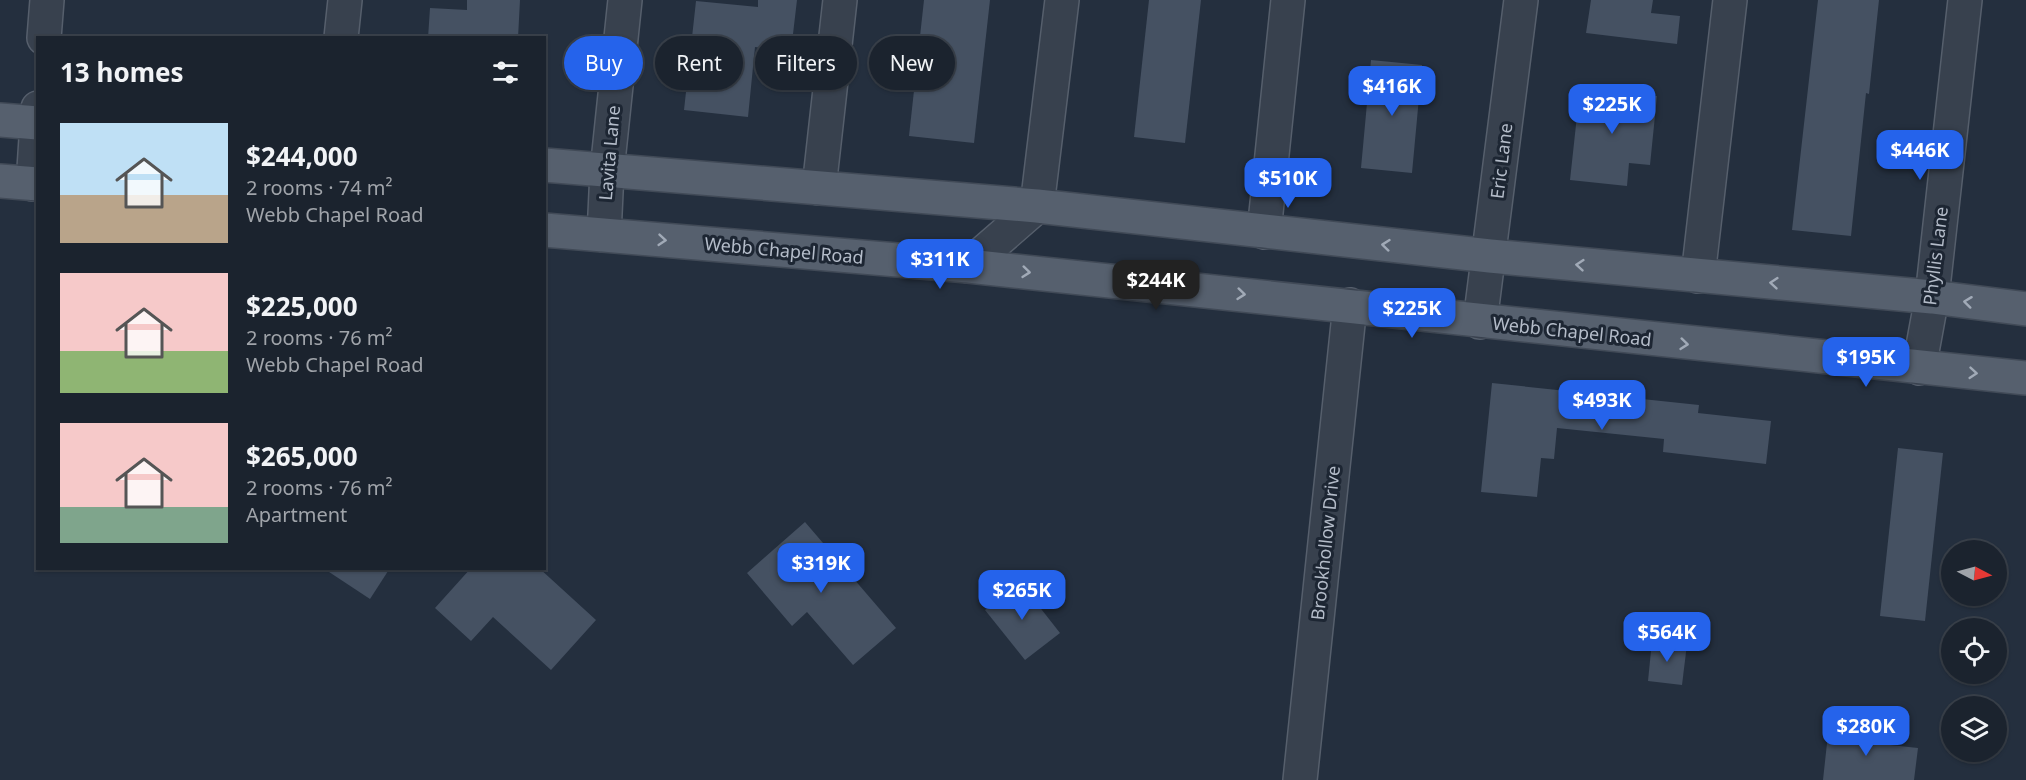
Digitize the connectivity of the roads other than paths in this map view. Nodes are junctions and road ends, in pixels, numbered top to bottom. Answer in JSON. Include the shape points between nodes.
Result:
{"nodes":[{"id":1,"x":47,"y":0,"type":"edge"},
{"id":2,"x":345,"y":0,"type":"edge"},
{"id":3,"x":625,"y":0,"type":"edge"},
{"id":4,"x":840,"y":0,"type":"edge"},
{"id":5,"x":1062,"y":0,"type":"edge"},
{"id":6,"x":1288,"y":0,"type":"edge"},
{"id":7,"x":1521,"y":0,"type":"edge"},
{"id":8,"x":1730,"y":0,"type":"edge"},
{"id":9,"x":1965,"y":0,"type":"edge"},
{"id":10,"x":44,"y":36,"type":"edge"},
{"id":11,"x":341,"y":36,"type":"edge"},
{"id":12,"x":36,"y":118,"type":"edge"},
{"id":13,"x":0,"y":120,"type":"edge"},
{"id":14,"x":36,"y":151,"type":"edge"},
{"id":15,"x":546,"y":165,"type":"edge"},
{"id":16,"x":607,"y":171,"type":"junction"},
{"id":17,"x":0,"y":181,"type":"edge"},
{"id":18,"x":35,"y":184,"type":"edge"},
{"id":19,"x":819,"y":189,"type":"junction"},
{"id":20,"x":1037,"y":206,"type":"junction"},
{"id":21,"x":546,"y":230,"type":"edge"},
{"id":22,"x":1264,"y":232,"type":"junction"},
{"id":23,"x":603,"y":235,"type":"junction"},
{"id":24,"x":1490,"y":256,"type":"junction"},
{"id":25,"x":968,"y":266,"type":"junction"},
{"id":26,"x":1698,"y":276,"type":"junction"},
{"id":27,"x":1932,"y":297,"type":"junction"},
{"id":28,"x":1350,"y":305,"type":"junction"},
{"id":29,"x":2026,"y":309,"type":"edge"},
{"id":30,"x":1480,"y":322,"type":"junction"},
{"id":31,"x":1919,"y":368,"type":"junction"},
{"id":32,"x":2026,"y":378,"type":"edge"},
{"id":33,"x":1300,"y":780,"type":"edge"}],
"edges":[{"from":1,"to":10,"type":"street"},
{"from":2,"to":11,"type":"street"},
{"from":3,"to":16,"type":"street","name":"Lavita Lane"},
{"from":4,"to":19,"type":"street"},
{"from":5,"to":20,"type":"street"},
{"from":6,"to":22,"type":"street"},
{"from":7,"to":24,"type":"street","name":"Eric Lane"},
{"from":8,"to":26,"type":"street"},
{"from":9,"to":27,"type":"street","name":"Phyllis Lane"},
{"from":12,"to":13,"type":"main road"},
{"from":14,"to":18,"type":"street"},
{"from":15,"to":16,"type":"main road"},
{"from":16,"to":19,"type":"main road"},
{"from":16,"to":23,"type":"street","name":"Lavita Lane"},
{"from":17,"to":18,"type":"main road"},
{"from":19,"to":20,"type":"main road"},
{"from":20,"to":22,"type":"main road"},
{"from":20,"to":25,"type":"street"},
{"from":21,"to":23,"type":"main road","name":"Webb Chapel Road"},
{"from":24,"to":22,"type":"main road","one_way":true},
{"from":23,"to":25,"type":"main road","name":"Webb Chapel Road","one_way":true},
{"from":26,"to":24,"type":"main road","one_way":true},
{"from":24,"to":30,"type":"street","name":"Eric Lane"},
{"from":25,"to":28,"type":"main road","name":"Webb Chapel Road","one_way":true},
{"from":27,"to":26,"type":"main road","one_way":true},
{"from":29,"to":27,"type":"main road","one_way":true},
{"from":27,"to":31,"type":"street","name":"Phyllis Lane"},
{"from":28,"to":30,"type":"main road","name":"Webb Chapel Road"},
{"from":28,"to":33,"type":"street","name":"Brookhollow Drive"},
{"from":30,"to":31,"type":"main road","name":"Webb Chapel Road","one_way":true},
{"from":31,"to":32,"type":"main road","name":"Webb Chapel Road","one_way":true}]}
